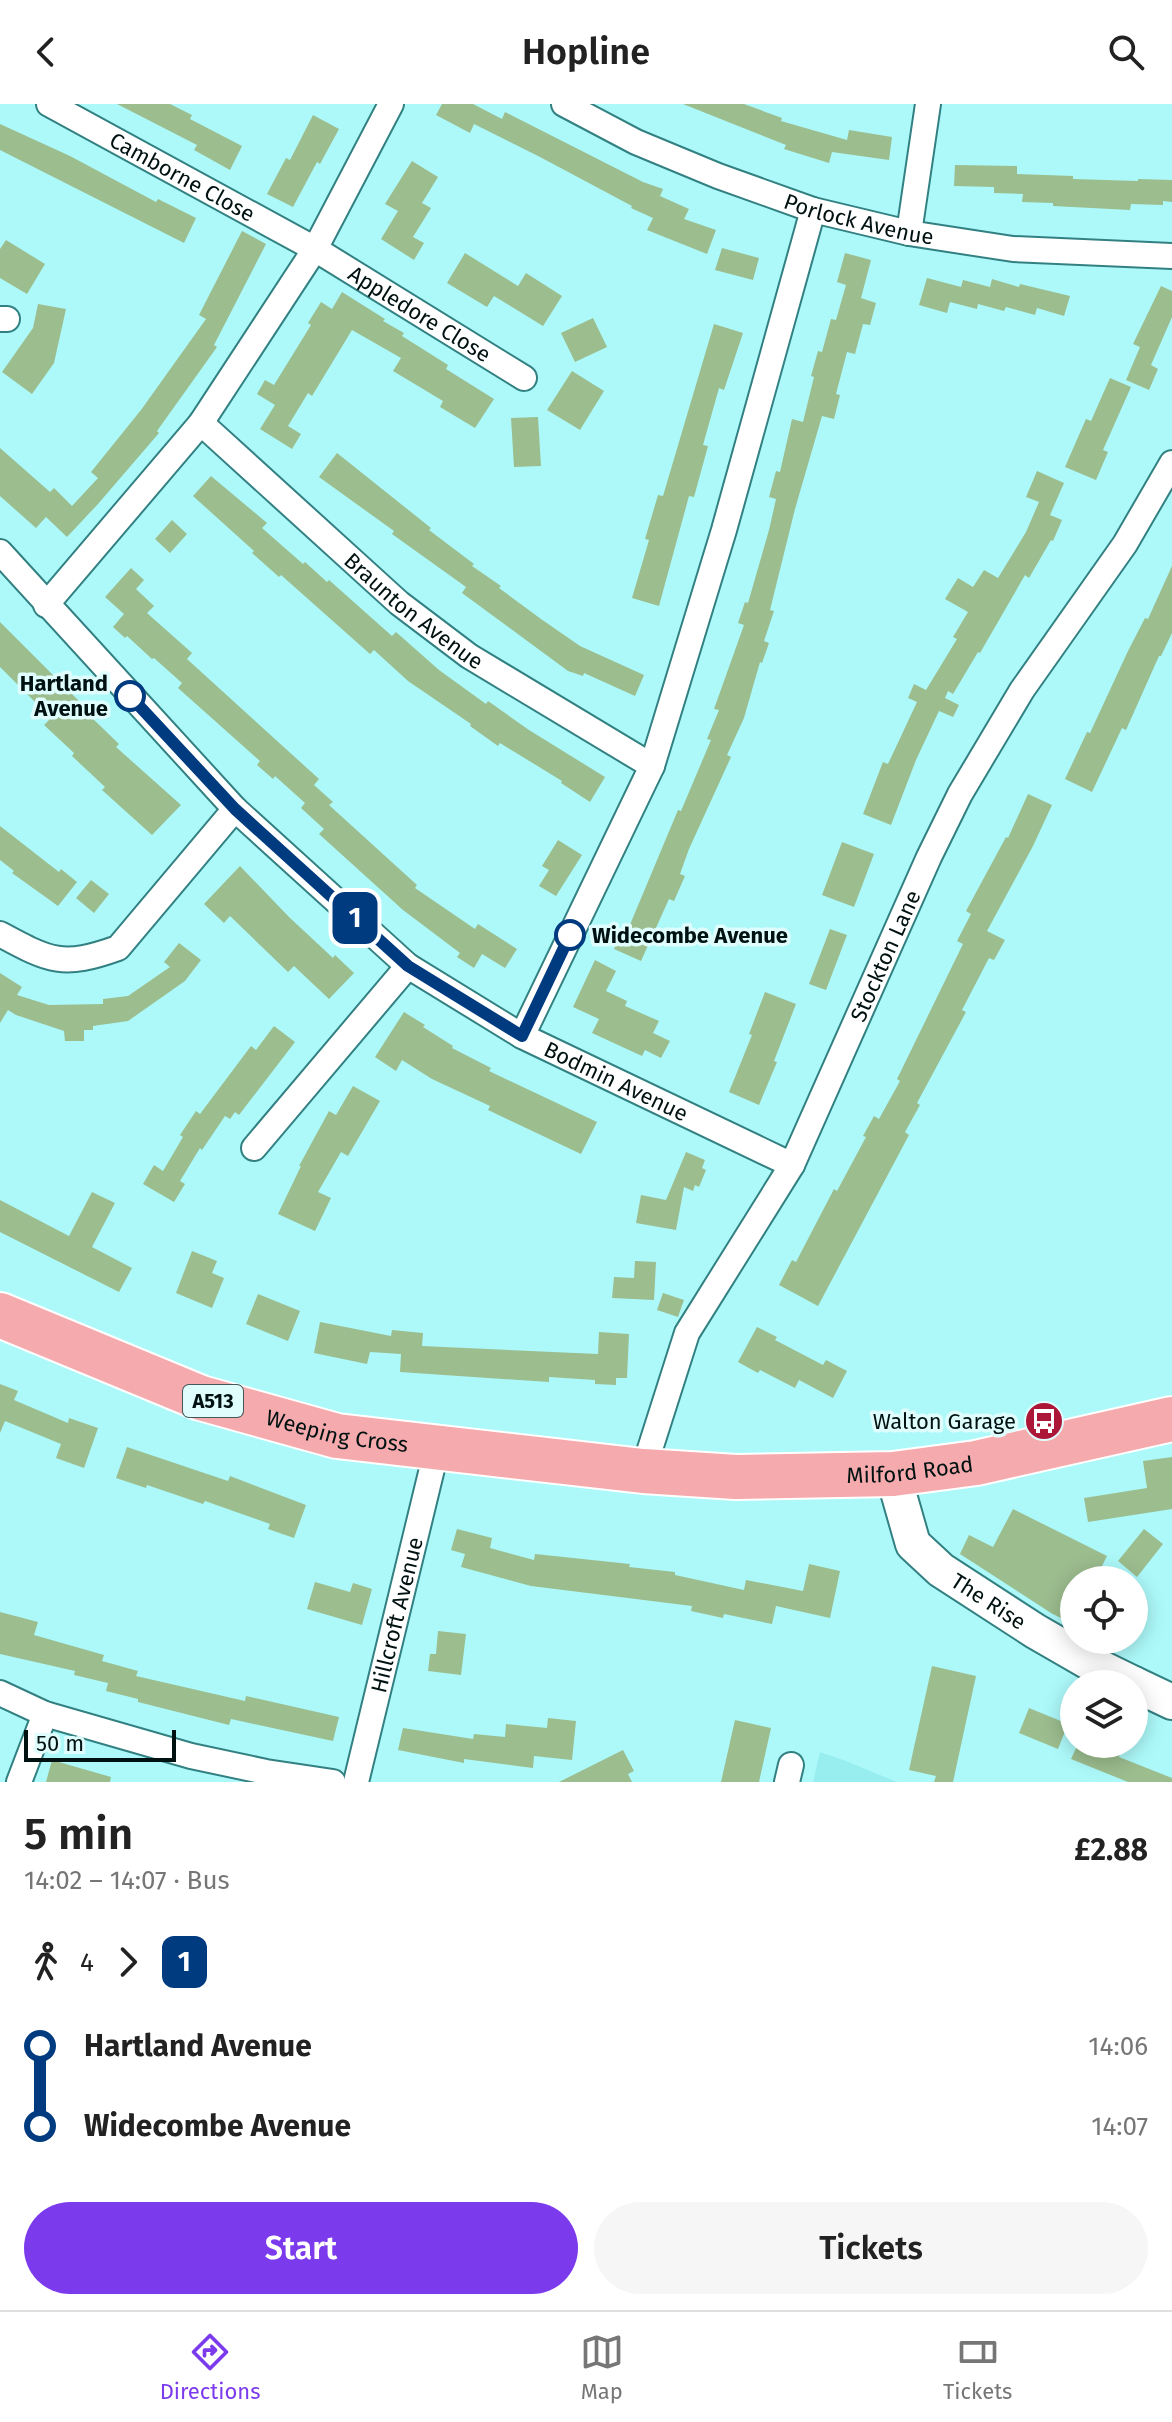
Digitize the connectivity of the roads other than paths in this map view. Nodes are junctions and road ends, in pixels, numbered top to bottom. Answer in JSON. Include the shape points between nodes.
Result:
{"nodes":[{"id":1,"x":49,"y":104,"type":"edge"},
{"id":2,"x":391,"y":104,"type":"edge"},
{"id":3,"x":564,"y":104,"type":"edge"},
{"id":4,"x":928,"y":104,"type":"edge"},
{"id":5,"x":813,"y":210,"type":"junction"},
{"id":6,"x":909,"y":233,"type":"junction"},
{"id":7,"x":315,"y":249,"type":"junction"},
{"id":8,"x":1172,"y":256,"type":"edge"},
{"id":9,"x":524,"y":378,"type":"dead end"},
{"id":10,"x":201,"y":423,"type":"junction"},
{"id":11,"x":1172,"y":463,"type":"edge"},
{"id":12,"x":0,"y":552,"type":"edge"},
{"id":13,"x":46,"y":605,"type":"junction"},
{"id":14,"x":652,"y":766,"type":"junction"},
{"id":15,"x":235,"y":809,"type":"junction"},
{"id":16,"x":0,"y":934,"type":"edge"},
{"id":17,"x":408,"y":966,"type":"junction"},
{"id":18,"x":522,"y":1036,"type":"junction"},
{"id":19,"x":254,"y":1148,"type":"dead end"},
{"id":20,"x":792,"y":1165,"type":"junction"},
{"id":21,"x":0,"y":1315,"type":"edge"},
{"id":22,"x":1172,"y":1419,"type":"edge"},
{"id":23,"x":437,"y":1448,"type":"junction"},
{"id":24,"x":643,"y":1471,"type":"junction"},
{"id":25,"x":893,"y":1474,"type":"junction"},
{"id":26,"x":1105,"y":1670,"type":"edge"},
{"id":27,"x":1148,"y":1691,"type":"edge"},
{"id":28,"x":0,"y":1693,"type":"edge"},
{"id":29,"x":1172,"y":1702,"type":"edge"},
{"id":30,"x":45,"y":1714,"type":"junction"},
{"id":31,"x":19,"y":1782,"type":"edge"},
{"id":32,"x":333,"y":1782,"type":"edge"},
{"id":33,"x":356,"y":1782,"type":"edge"}],
"edges":[{"from":1,"to":7,"type":"street","name":"Camborne Close"},
{"from":2,"to":7,"type":"street"},
{"from":3,"to":5,"type":"street","name":"Porlock Avenue","via":[[636,142]]},
{"from":4,"to":6,"type":"street"},
{"from":5,"to":6,"type":"street","name":"Porlock Avenue"},
{"from":5,"to":14,"type":"street"},
{"from":6,"to":8,"type":"street","name":"Porlock Avenue","via":[[1013,249]]},
{"from":7,"to":9,"type":"street","name":"Appledore Close"},
{"from":7,"to":10,"type":"street"},
{"from":10,"to":13,"type":"street"},
{"from":10,"to":14,"type":"street","name":"Braunton Avenue","via":[[399,603],[469,656]]},
{"from":11,"to":20,"type":"street","name":"Stockton Lane","via":[[1125,544],[1022,690],[960,794]]},
{"from":12,"to":13,"type":"street","name":"Bodmin Avenue"},
{"from":13,"to":15,"type":"street","name":"Bodmin Avenue"},
{"from":14,"to":18,"type":"street"},
{"from":15,"to":16,"type":"street","via":[[118,948],[65,961],[39,955]]},
{"from":15,"to":17,"type":"street","name":"Bodmin Avenue"},
{"from":17,"to":18,"type":"street","name":"Bodmin Avenue"},
{"from":17,"to":19,"type":"street"},
{"from":18,"to":20,"type":"street","name":"Bodmin Avenue"},
{"from":20,"to":24,"type":"street","name":"Stockton Lane","via":[[687,1333]]},
{"from":21,"to":23,"type":"highway","name":"Weeping Cross","number":"A513","via":[[201,1398],[337,1436]]},
{"from":22,"to":25,"type":"highway","name":"Milford Road","number":"A513","via":[[976,1463]]},
{"from":23,"to":24,"type":"highway","name":"Weeping Cross","number":"A513"},
{"from":23,"to":33,"type":"street","name":"Hillcroft Avenue"},
{"from":24,"to":25,"type":"highway","name":"Milford Road","number":"A513","via":[[736,1477]]},
{"from":25,"to":26,"type":"street","name":"The Rise","via":[[913,1544],[941,1570]]},
{"from":27,"to":29,"type":"street","name":"The Rise"},
{"from":28,"to":30,"type":"street"},
{"from":30,"to":31,"type":"street"},
{"from":30,"to":32,"type":"street","via":[[191,1756]]}]}
